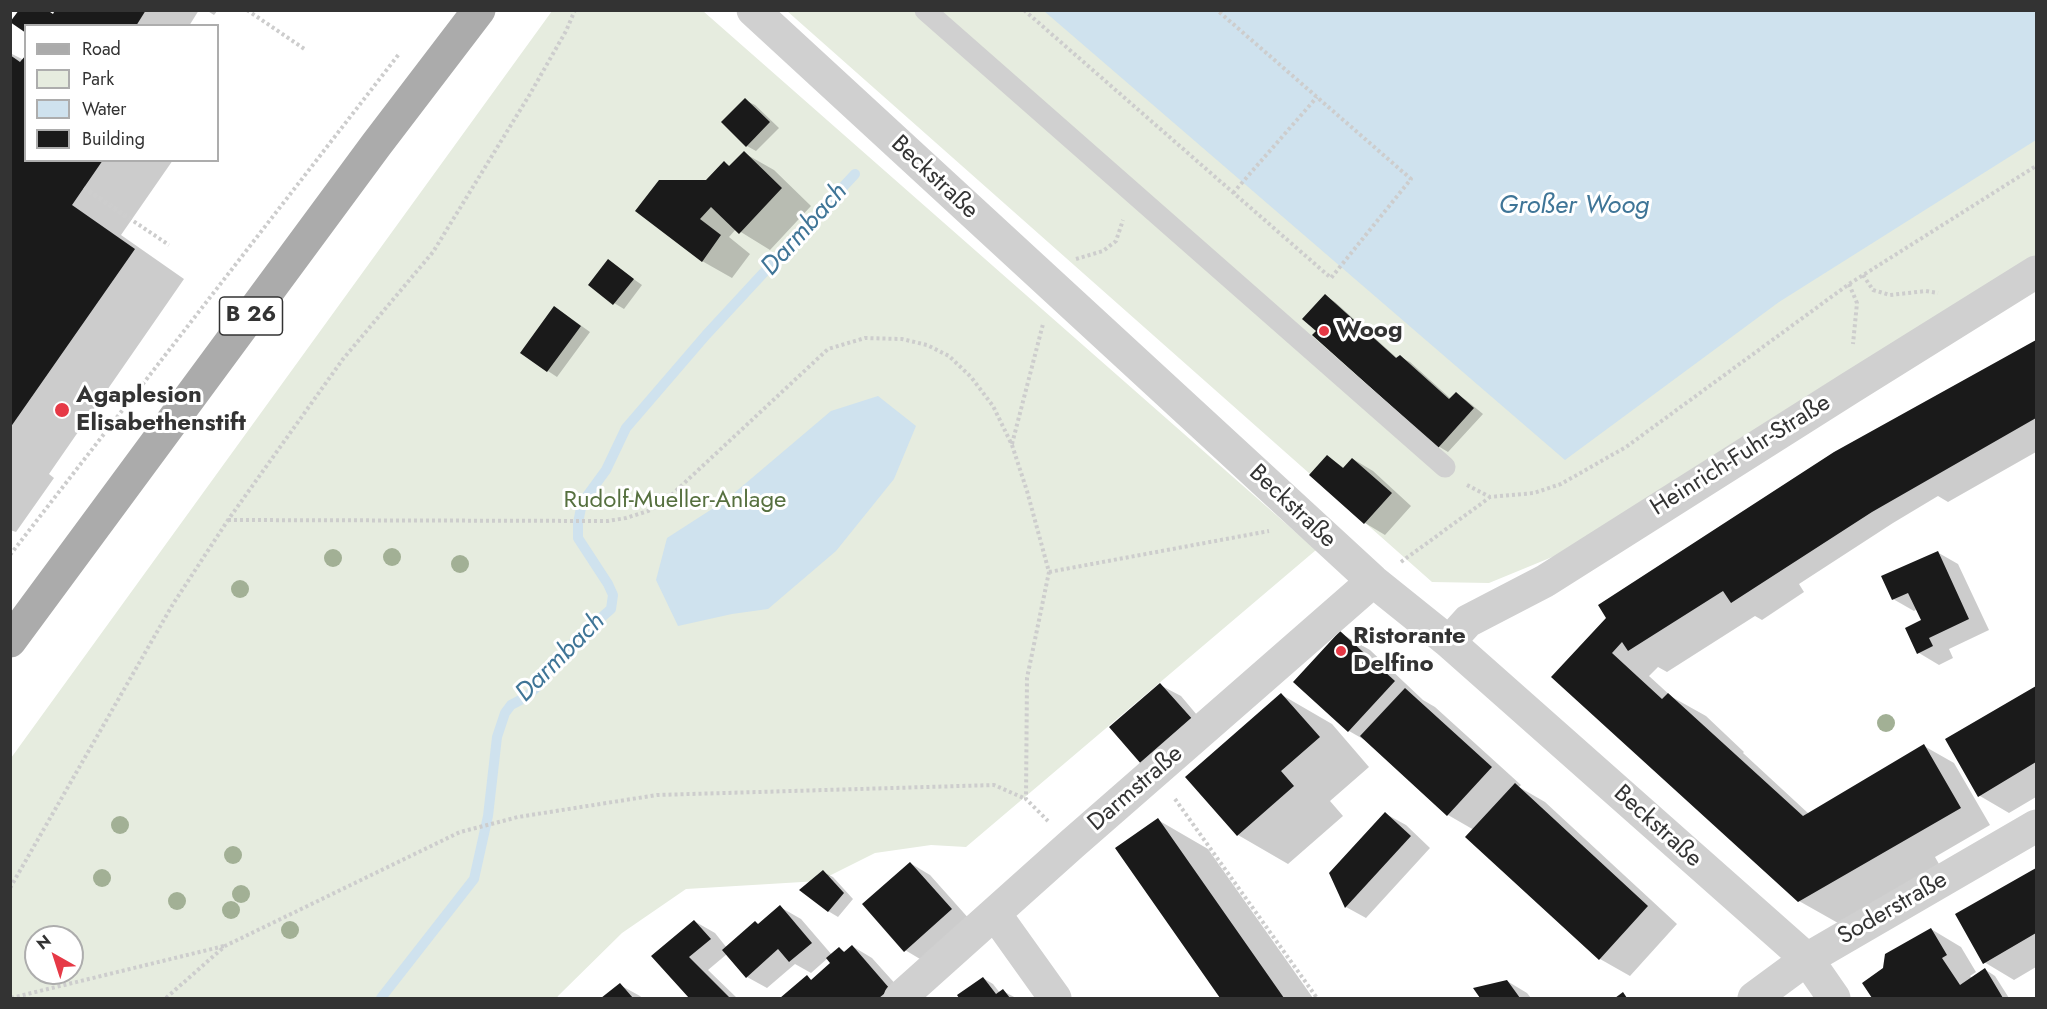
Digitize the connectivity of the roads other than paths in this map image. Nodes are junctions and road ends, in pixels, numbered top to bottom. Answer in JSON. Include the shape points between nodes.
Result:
{"nodes":[{"id":1,"x":479,"y":10,"type":"edge"},
{"id":2,"x":753,"y":10,"type":"edge"},
{"id":3,"x":925,"y":10,"type":"edge"},
{"id":4,"x":2037,"y":272,"type":"edge"},
{"id":5,"x":1445,"y":467,"type":"road end"},
{"id":6,"x":1373,"y":581,"type":"junction"},
{"id":7,"x":15,"y":628,"type":"edge"},
{"id":8,"x":1449,"y":642,"type":"junction"},
{"id":9,"x":2037,"y":826,"type":"edge"},
{"id":10,"x":995,"y":914,"type":"junction"},
{"id":11,"x":1807,"y":959,"type":"junction"},
{"id":12,"x":900,"y":999,"type":"edge"},
{"id":13,"x":1055,"y":999,"type":"edge"},
{"id":14,"x":1754,"y":999,"type":"edge"},
{"id":15,"x":1833,"y":999,"type":"edge"}],
"edges":[{"from":1,"to":7,"type":"main road","number":"B 26"},
{"from":2,"to":6,"type":"street","name":"Beckstraße"},
{"from":3,"to":5,"type":"lane"},
{"from":4,"to":8,"type":"street","name":"Heinrich-Fuhr-Straße","via":[[1545,581],[1468,621]]},
{"from":6,"to":8,"type":"street","name":"Beckstraße"},
{"from":6,"to":10,"type":"street","name":"Darmstraße"},
{"from":8,"to":11,"type":"street","name":"Beckstraße"},
{"from":9,"to":11,"type":"street","name":"Soderstraße"},
{"from":10,"to":12,"type":"street","name":"Darmstraße"},
{"from":10,"to":13,"type":"street"},
{"from":11,"to":14,"type":"street","name":"Soderstraße"},
{"from":11,"to":15,"type":"street","name":"Beckstraße"}]}
